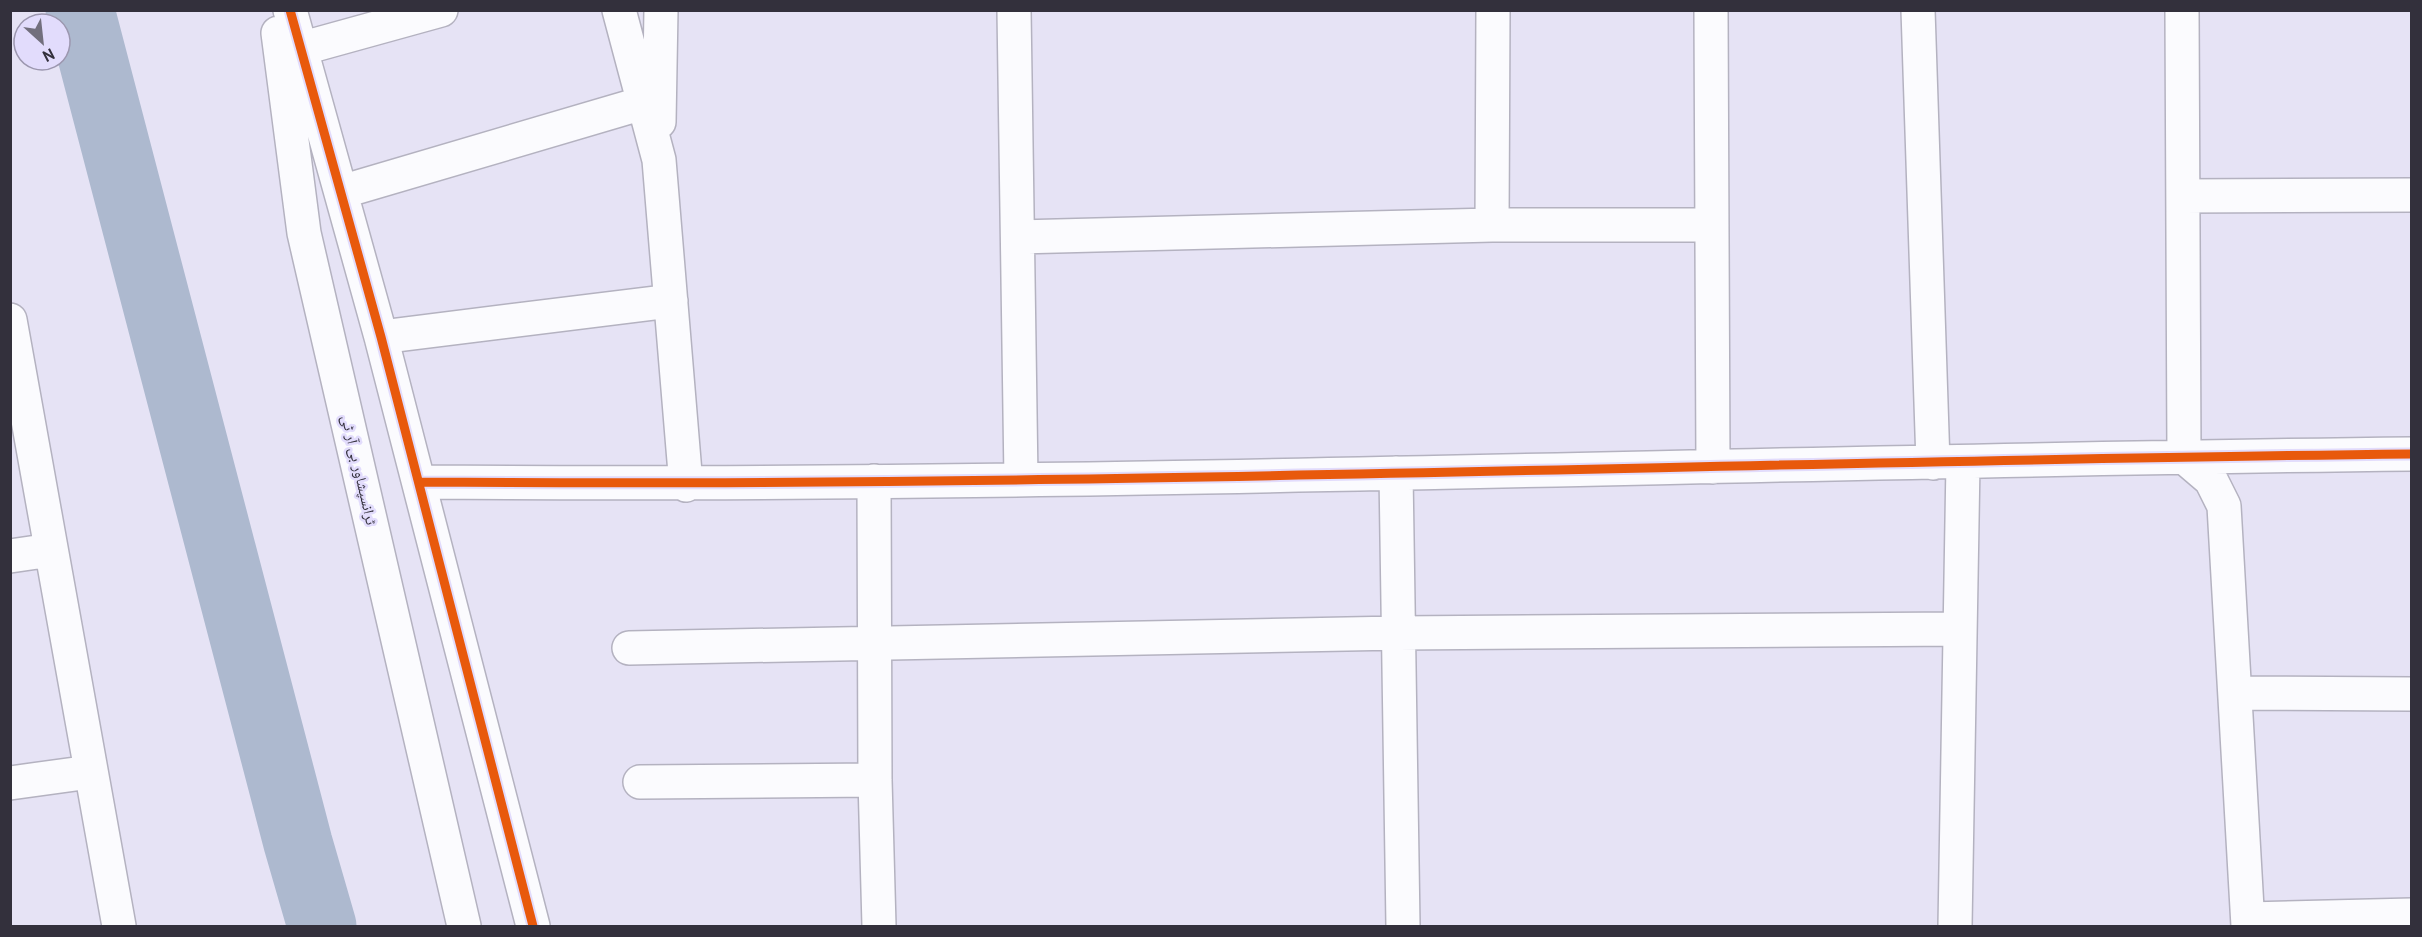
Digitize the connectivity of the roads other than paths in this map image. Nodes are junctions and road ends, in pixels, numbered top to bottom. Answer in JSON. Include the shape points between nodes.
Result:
{"nodes":[{"id":1,"x":276,"y":10,"type":"edge"},
{"id":2,"x":290,"y":10,"type":"edge"},
{"id":3,"x":441,"y":10,"type":"edge"},
{"id":4,"x":619,"y":10,"type":"edge"},
{"id":5,"x":661,"y":10,"type":"edge"},
{"id":6,"x":1014,"y":10,"type":"edge"},
{"id":7,"x":1493,"y":10,"type":"edge"},
{"id":8,"x":1711,"y":10,"type":"edge"},
{"id":9,"x":1917,"y":10,"type":"edge"},
{"id":10,"x":2182,"y":10,"type":"edge"},
{"id":11,"x":300,"y":49,"type":"junction"},
{"id":12,"x":644,"y":104,"type":"junction"},
{"id":13,"x":659,"y":160,"type":"junction"},
{"id":14,"x":341,"y":192,"type":"junction"},
{"id":15,"x":2412,"y":195,"type":"edge"},
{"id":16,"x":2183,"y":196,"type":"junction"},
{"id":17,"x":1492,"y":225,"type":"junction"},
{"id":18,"x":1712,"y":225,"type":"junction"},
{"id":19,"x":1018,"y":237,"type":"junction"},
{"id":20,"x":671,"y":301,"type":"junction"},
{"id":21,"x":10,"y":320,"type":"edge"},
{"id":22,"x":381,"y":337,"type":"junction"},
{"id":23,"x":2412,"y":454,"type":"edge"},
{"id":24,"x":2184,"y":457,"type":"junction"},
{"id":25,"x":1948,"y":463,"type":"junction"},
{"id":26,"x":1713,"y":467,"type":"junction"},
{"id":27,"x":1396,"y":473,"type":"junction"},
{"id":28,"x":1021,"y":479,"type":"junction"},
{"id":29,"x":874,"y":481,"type":"junction"},
{"id":30,"x":419,"y":482,"type":"junction"},
{"id":31,"x":686,"y":485,"type":"junction"},
{"id":32,"x":51,"y":550,"type":"junction"},
{"id":33,"x":10,"y":556,"type":"edge"},
{"id":34,"x":1960,"y":629,"type":"junction"},
{"id":35,"x":1398,"y":633,"type":"junction"},
{"id":36,"x":875,"y":644,"type":"junction"},
{"id":37,"x":628,"y":648,"type":"dead end"},
{"id":38,"x":2236,"y":693,"type":"junction"},
{"id":39,"x":2412,"y":694,"type":"edge"},
{"id":40,"x":90,"y":772,"type":"junction"},
{"id":41,"x":875,"y":780,"type":"junction"},
{"id":42,"x":640,"y":782,"type":"dead end"},
{"id":43,"x":10,"y":783,"type":"edge"},
{"id":44,"x":2412,"y":915,"type":"edge"},
{"id":45,"x":2248,"y":923,"type":"edge"},
{"id":46,"x":119,"y":927,"type":"edge"},
{"id":47,"x":464,"y":927,"type":"edge"},
{"id":48,"x":533,"y":927,"type":"edge"},
{"id":49,"x":879,"y":927,"type":"edge"},
{"id":50,"x":1403,"y":927,"type":"edge"},
{"id":51,"x":1955,"y":927,"type":"edge"}],
"edges":[{"from":1,"to":47,"type":"street","name":"ٹرانسپشاور بی آر ٹی","via":[[304,233]]},
{"from":2,"to":11,"type":"street"},
{"from":3,"to":11,"type":"street"},
{"from":4,"to":12,"type":"street"},
{"from":5,"to":13,"type":"street"},
{"from":6,"to":19,"type":"street"},
{"from":7,"to":17,"type":"street"},
{"from":8,"to":18,"type":"street"},
{"from":9,"to":25,"type":"street"},
{"from":10,"to":16,"type":"street"},
{"from":11,"to":14,"type":"street"},
{"from":12,"to":13,"type":"street"},
{"from":12,"to":14,"type":"street"},
{"from":13,"to":20,"type":"street"},
{"from":14,"to":22,"type":"street"},
{"from":15,"to":16,"type":"street"},
{"from":16,"to":24,"type":"street"},
{"from":17,"to":18,"type":"street"},
{"from":17,"to":19,"type":"street"},
{"from":18,"to":26,"type":"street"},
{"from":19,"to":28,"type":"street"},
{"from":20,"to":22,"type":"street"},
{"from":20,"to":31,"type":"street"},
{"from":21,"to":32,"type":"street"},
{"from":22,"to":30,"type":"street"},
{"from":23,"to":24,"type":"street"},
{"from":24,"to":25,"type":"street"},
{"from":24,"to":38,"type":"street","via":[[2211,480],[2224,506]]},
{"from":25,"to":26,"type":"street"},
{"from":25,"to":34,"type":"street"},
{"from":26,"to":27,"type":"street"},
{"from":27,"to":28,"type":"street"},
{"from":27,"to":35,"type":"street"},
{"from":28,"to":29,"type":"street"},
{"from":29,"to":31,"type":"street"},
{"from":29,"to":36,"type":"street"},
{"from":30,"to":31,"type":"street"},
{"from":30,"to":48,"type":"street"},
{"from":32,"to":33,"type":"street"},
{"from":32,"to":40,"type":"street"},
{"from":34,"to":35,"type":"street"},
{"from":34,"to":51,"type":"street"},
{"from":35,"to":36,"type":"street"},
{"from":35,"to":50,"type":"street"},
{"from":36,"to":37,"type":"street"},
{"from":36,"to":41,"type":"street"},
{"from":38,"to":39,"type":"street"},
{"from":38,"to":45,"type":"street"},
{"from":40,"to":43,"type":"street"},
{"from":40,"to":46,"type":"street"},
{"from":41,"to":42,"type":"street"},
{"from":41,"to":49,"type":"street"},
{"from":44,"to":45,"type":"street"}]}
